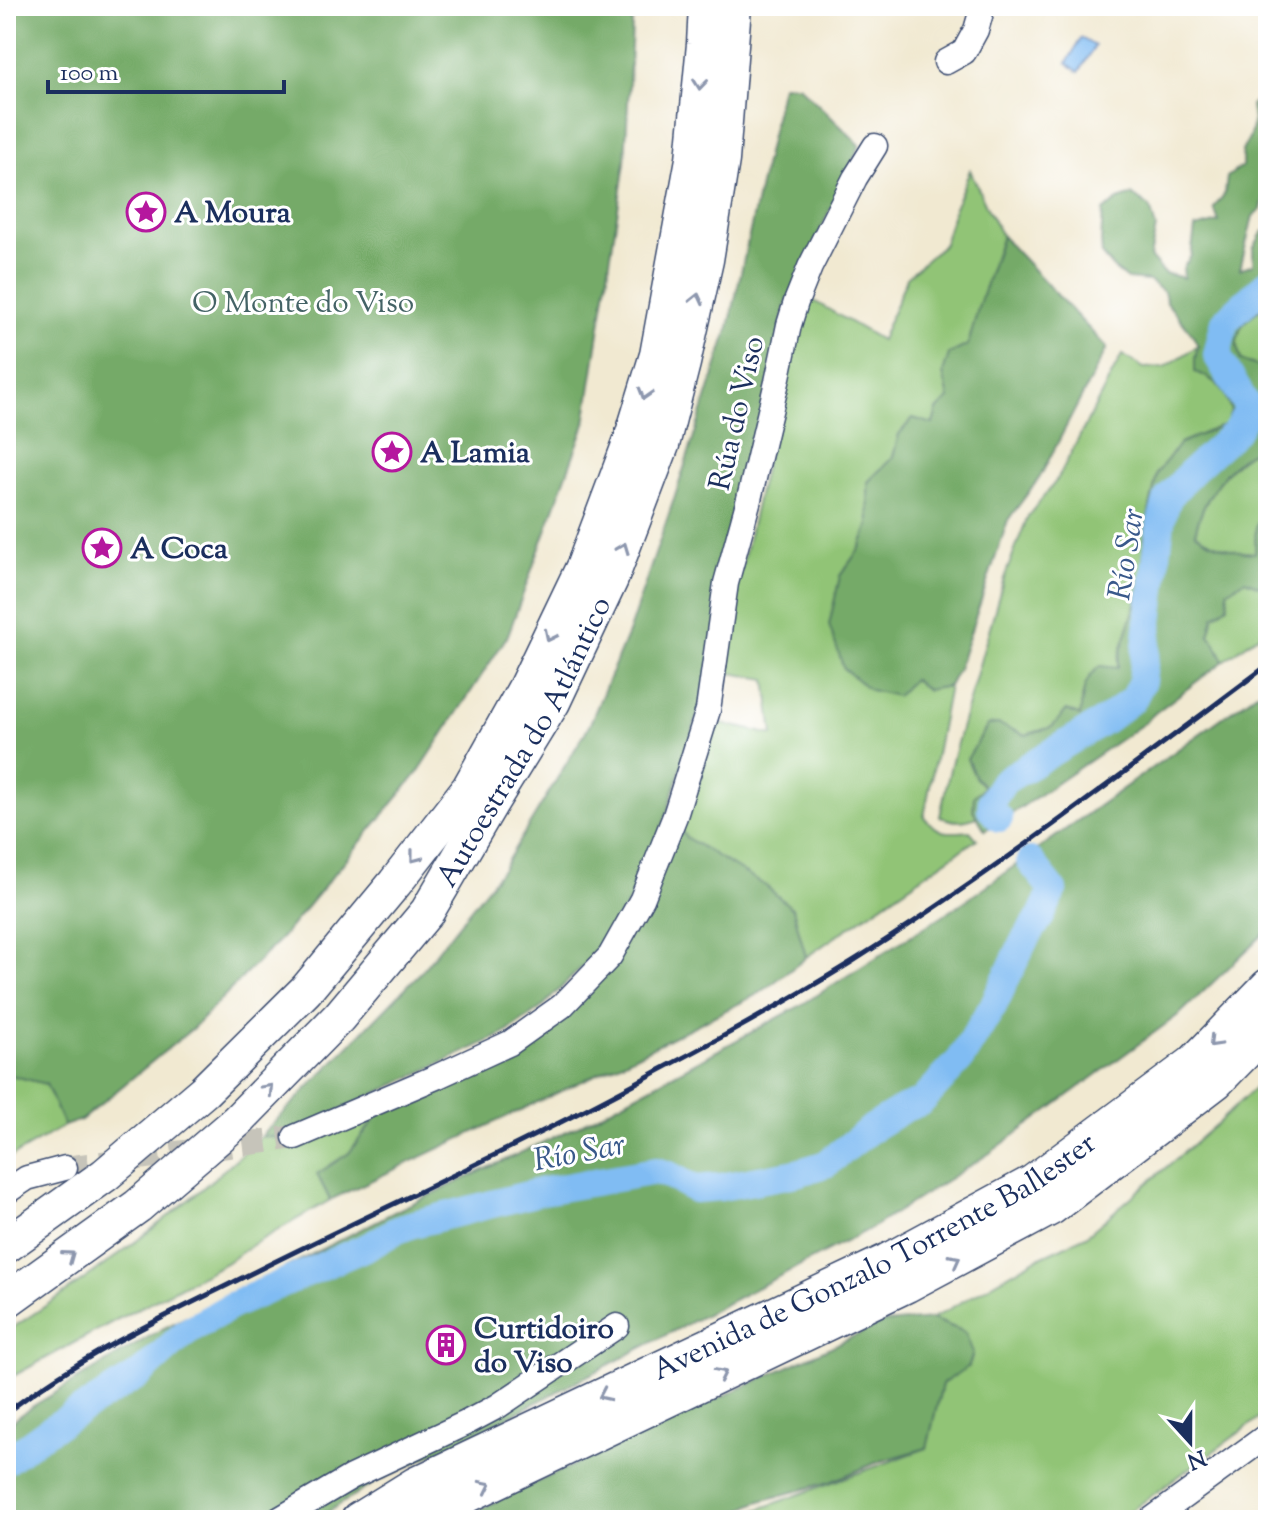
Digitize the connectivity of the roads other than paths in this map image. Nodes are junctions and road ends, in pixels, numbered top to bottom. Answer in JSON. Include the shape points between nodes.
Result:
{"nodes":[{"id":1,"x":706,"y":6,"type":"edge"},
{"id":2,"x":734,"y":6,"type":"edge"},
{"id":3,"x":983,"y":6,"type":"edge"},
{"id":4,"x":946,"y":62,"type":"dead end"},
{"id":5,"x":875,"y":146,"type":"dead end"},
{"id":6,"x":1268,"y":986,"type":"edge"},
{"id":7,"x":1268,"y":1029,"type":"edge"},
{"id":8,"x":295,"y":1137,"type":"tunnel mouth"},
{"id":9,"x":65,"y":1168,"type":"tunnel mouth"},
{"id":10,"x":6,"y":1192,"type":"edge"},
{"id":11,"x":6,"y":1246,"type":"edge"},
{"id":12,"x":6,"y":1301,"type":"edge"},
{"id":13,"x":617,"y":1326,"type":"dead end"},
{"id":14,"x":1268,"y":1435,"type":"edge"},
{"id":15,"x":278,"y":1520,"type":"edge"},
{"id":16,"x":358,"y":1520,"type":"edge"},
{"id":17,"x":416,"y":1520,"type":"edge"},
{"id":18,"x":1151,"y":1520,"type":"edge"}],
"edges":[{"from":1,"to":11,"type":"highway","name":"Autoestrada do Atlántico","one_way":true,"via":[[693,159],[657,355],[584,565],[469,788],[306,990],[204,1091],[105,1175]]},
{"from":12,"to":2,"type":"highway","name":"Autoestrada do Atlántico","one_way":true,"via":[[138,1206],[237,1121],[339,1017],[427,912],[553,702],[611,579],[662,445],[706,260],[722,160]]},
{"from":3,"to":4,"type":"street","via":[[964,52]]},
{"from":5,"to":8,"type":"street","name":"Rúa do Viso","via":[[810,267],[789,325],[726,583],[708,710],[642,899],[610,956],[562,1006],[510,1043]]},
{"from":6,"to":16,"type":"highway","name":"Avenida de Gonzalo Torrente Ballester","one_way":true,"via":[[1193,1063],[1033,1182],[887,1261],[416,1484]]},
{"from":17,"to":7,"type":"highway","name":"Avenida de Gonzalo Torrente Ballester","one_way":true,"via":[[907,1285],[1051,1208],[1216,1082]]},
{"from":9,"to":10,"type":"street","via":[[27,1178]]},
{"from":13,"to":15,"type":"street","via":[[498,1406],[351,1477]]},
{"from":14,"to":18,"type":"street"}]}
